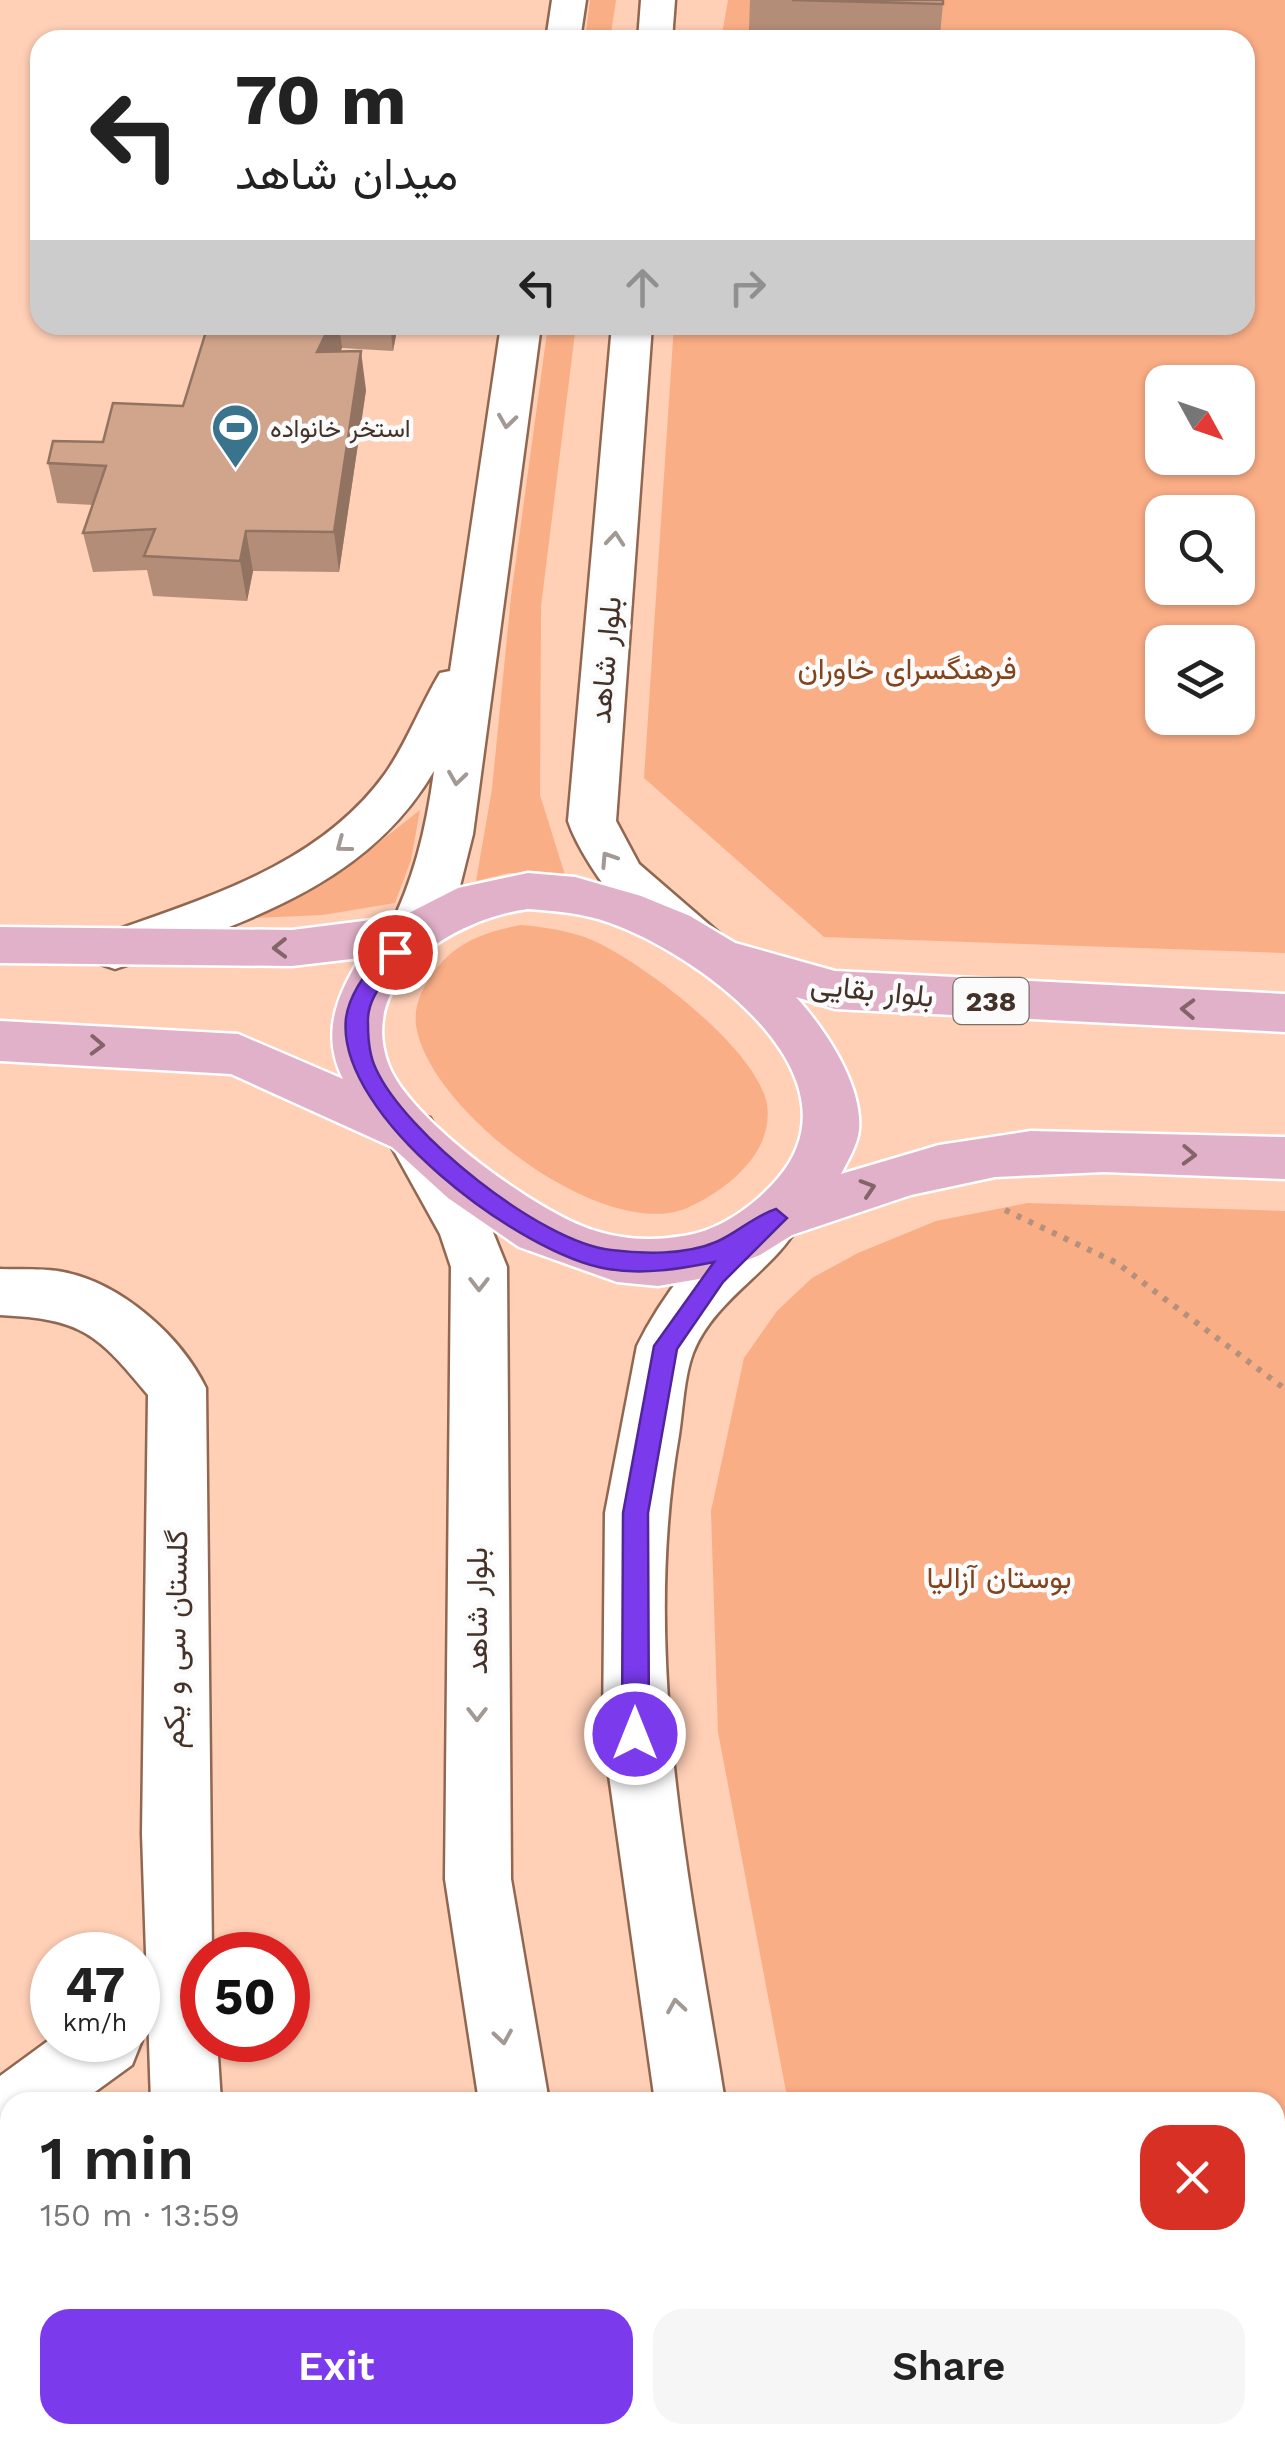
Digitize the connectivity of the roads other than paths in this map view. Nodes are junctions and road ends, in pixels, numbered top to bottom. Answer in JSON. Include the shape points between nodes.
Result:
{"nodes":[{"id":1,"x":568,"y":0,"type":"edge"},
{"id":2,"x":658,"y":0,"type":"edge"},
{"id":3,"x":564,"y":30,"type":"edge"},
{"id":4,"x":656,"y":30,"type":"edge"},
{"id":5,"x":520,"y":335,"type":"edge"},
{"id":6,"x":631,"y":335,"type":"edge"},
{"id":7,"x":474,"y":650,"type":"junction"},
{"id":8,"x":412,"y":933,"type":"junction"},
{"id":9,"x":0,"y":946,"type":"edge"},
{"id":10,"x":704,"y":949,"type":"junction"},
{"id":11,"x":115,"y":950,"type":"junction"},
{"id":12,"x":1285,"y":1013,"type":"edge"},
{"id":13,"x":0,"y":1040,"type":"edge"},
{"id":14,"x":411,"y":1133,"type":"junction"},
{"id":15,"x":1285,"y":1158,"type":"edge"},
{"id":16,"x":776,"y":1218,"type":"junction"},
{"id":17,"x":0,"y":1292,"type":"edge"},
{"id":18,"x":160,"y":1959,"type":"edge"},
{"id":19,"x":160,"y":2012,"type":"edge"},
{"id":20,"x":77,"y":2062,"type":"edge"},
{"id":21,"x":37,"y":2092,"type":"edge"},
{"id":22,"x":183,"y":2092,"type":"edge"},
{"id":23,"x":512,"y":2092,"type":"edge"},
{"id":24,"x":689,"y":2092,"type":"edge"}],
"edges":[{"from":1,"to":3,"type":"main road"},
{"from":2,"to":4,"type":"main road"},
{"from":5,"to":7,"type":"main road","one_way":true},
{"from":10,"to":6,"type":"main road","name":"بلوار شاهد","one_way":true,"via":[[605,859],[592,821]]},
{"from":7,"to":8,"type":"main road","one_way":true,"via":[[449,834],[435,886]]},
{"from":7,"to":11,"type":"main road","one_way":true,"via":[[402,786],[364,829],[320,862],[246,900]]},
{"from":8,"to":10,"type":"main road","via":[[471,902],[553,891],[610,904]]},
{"from":8,"to":11,"type":"main road","one_way":true,"via":[[292,948]]},
{"from":8,"to":14,"type":"main road","via":[[378,970],[356,1020],[365,1070]]},
{"from":9,"to":11,"type":"main road"},
{"from":12,"to":10,"type":"main road","name":"بلوار بقایی","number":"238","one_way":true,"via":[[835,990]]},
{"from":10,"to":16,"type":"main road","via":[[787,1017],[823,1076],[833,1123],[816,1171]]},
{"from":13,"to":14,"type":"main road","one_way":true,"via":[[238,1054]]},
{"from":14,"to":16,"type":"main road","via":[[484,1199],[543,1237],[607,1260],[670,1261],[720,1251]]},
{"from":14,"to":23,"type":"main road","name":"بلوار شاهد","one_way":true,"via":[[479,1267],[478,1878]]},
{"from":16,"to":15,"type":"main road","one_way":true,"via":[[923,1170],[995,1156],[1083,1151]]},
{"from":24,"to":16,"type":"main road","one_way":true,"via":[[635,1734],[636,1513],[666,1346],[714,1276]]},
{"from":17,"to":18,"type":"main road","name":"گلستان سی و یکم","via":[[64,1294],[129,1330],[176,1388],[172,1788]]},
{"from":19,"to":22,"type":"main road","name":"گلستان سی و یکم"},
{"from":20,"to":21,"type":"main road"}]}
